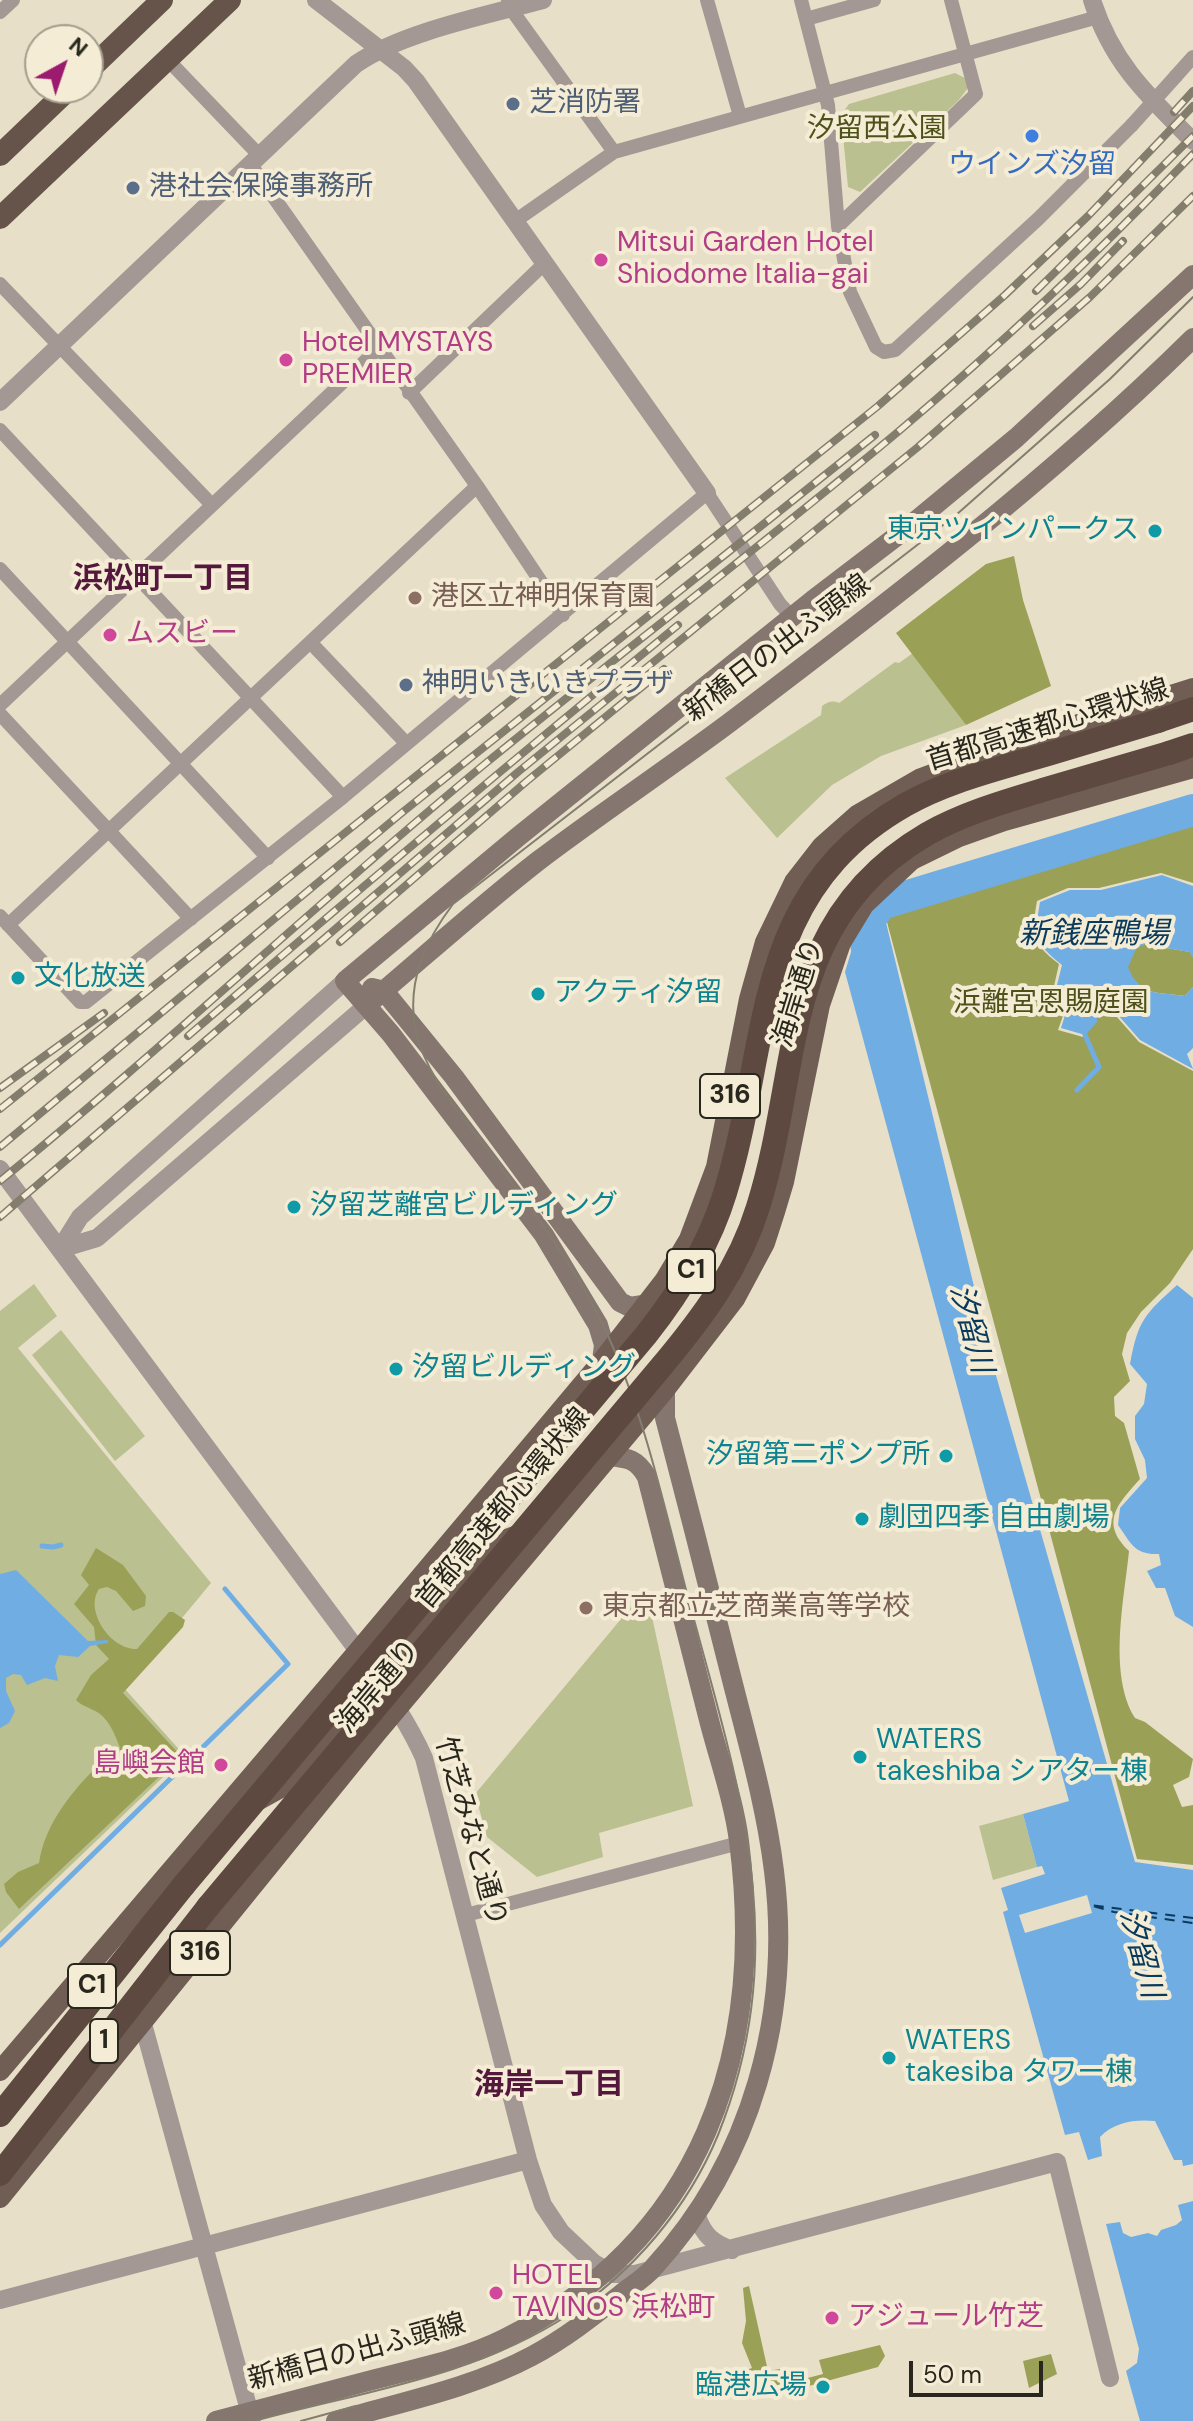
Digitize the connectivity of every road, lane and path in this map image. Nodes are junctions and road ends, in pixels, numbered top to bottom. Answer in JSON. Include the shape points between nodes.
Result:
{"nodes":[{"id":1,"x":13,"y":0,"type":"edge"},
{"id":2,"x":162,"y":0,"type":"edge"},
{"id":3,"x":230,"y":0,"type":"edge"},
{"id":4,"x":316,"y":0,"type":"edge"},
{"id":5,"x":543,"y":0,"type":"edge"},
{"id":6,"x":707,"y":0,"type":"edge"},
{"id":7,"x":801,"y":0,"type":"edge"},
{"id":8,"x":874,"y":0,"type":"edge"},
{"id":9,"x":951,"y":0,"type":"edge"},
{"id":10,"x":510,"y":4,"type":"edge"},
{"id":11,"x":1095,"y":8,"type":"edge"},
{"id":12,"x":0,"y":12,"type":"edge"},
{"id":13,"x":806,"y":19,"type":"junction"},
{"id":14,"x":380,"y":50,"type":"junction"},
{"id":15,"x":967,"y":53,"type":"junction"},
{"id":16,"x":104,"y":56,"type":"edge"},
{"id":17,"x":1193,"y":57,"type":"edge"},
{"id":18,"x":167,"y":59,"type":"junction"},
{"id":19,"x":826,"y":92,"type":"junction"},
{"id":20,"x":53,"y":104,"type":"edge"},
{"id":21,"x":740,"y":116,"type":"junction"},
{"id":22,"x":1193,"y":141,"type":"edge"},
{"id":23,"x":614,"y":152,"type":"junction"},
{"id":24,"x":0,"y":155,"type":"edge"},
{"id":25,"x":256,"y":160,"type":"junction"},
{"id":26,"x":0,"y":218,"type":"edge"},
{"id":27,"x":515,"y":221,"type":"junction"},
{"id":28,"x":838,"y":226,"type":"junction"},
{"id":29,"x":545,"y":263,"type":"junction"},
{"id":30,"x":1193,"y":275,"type":"edge"},
{"id":31,"x":0,"y":284,"type":"edge"},
{"id":32,"x":1193,"y":338,"type":"edge"},
{"id":33,"x":59,"y":346,"type":"junction"},
{"id":34,"x":378,"y":349,"type":"junction"},
{"id":35,"x":409,"y":393,"type":"junction"},
{"id":36,"x":0,"y":402,"type":"edge"},
{"id":37,"x":0,"y":430,"type":"edge"},
{"id":38,"x":477,"y":486,"type":"junction"},
{"id":39,"x":707,"y":493,"type":"junction"},
{"id":40,"x":212,"y":505,"type":"junction"},
{"id":41,"x":0,"y":569,"type":"edge"},
{"id":42,"x":137,"y":576,"type":"junction"},
{"id":43,"x":563,"y":615,"type":"junction"},
{"id":44,"x":792,"y":617,"type":"junction"},
{"id":45,"x":67,"y":642,"type":"junction"},
{"id":46,"x":311,"y":643,"type":"junction"},
{"id":47,"x":1193,"y":688,"type":"edge"},
{"id":48,"x":251,"y":699,"type":"junction"},
{"id":49,"x":0,"y":705,"type":"edge"},
{"id":50,"x":1193,"y":710,"type":"edge"},
{"id":51,"x":0,"y":714,"type":"edge"},
{"id":52,"x":406,"y":743,"type":"junction"},
{"id":53,"x":1193,"y":746,"type":"edge"},
{"id":54,"x":181,"y":764,"type":"junction"},
{"id":55,"x":1193,"y":768,"type":"edge"},
{"id":56,"x":343,"y":797,"type":"junction"},
{"id":57,"x":109,"y":831,"type":"junction"},
{"id":58,"x":268,"y":858,"type":"junction"},
{"id":59,"x":191,"y":919,"type":"junction"},
{"id":60,"x":4,"y":920,"type":"edge"},
{"id":61,"x":345,"y":981,"type":"junction"},
{"id":62,"x":384,"y":991,"type":"junction"},
{"id":63,"x":367,"y":1005,"type":"junction"},
{"id":64,"x":0,"y":1169,"type":"edge"},
{"id":65,"x":60,"y":1249,"type":"junction"},
{"id":66,"x":649,"y":1304,"type":"junction"},
{"id":67,"x":602,"y":1361,"type":"junction"},
{"id":68,"x":665,"y":1390,"type":"junction"},
{"id":69,"x":609,"y":1456,"type":"junction"},
{"id":70,"x":554,"y":1522,"type":"junction"},
{"id":71,"x":358,"y":1651,"type":"junction"},
{"id":72,"x":398,"y":1708,"type":"junction"},
{"id":73,"x":206,"y":1829,"type":"junction"},
{"id":74,"x":739,"y":1843,"type":"junction"},
{"id":75,"x":184,"y":1885,"type":"junction"},
{"id":76,"x":208,"y":1907,"type":"junction"},
{"id":77,"x":466,"y":1915,"type":"junction"},
{"id":78,"x":143,"y":2024,"type":"junction"},
{"id":79,"x":0,"y":2071,"type":"edge"},
{"id":80,"x":0,"y":2087,"type":"edge"},
{"id":81,"x":0,"y":2115,"type":"edge"},
{"id":82,"x":0,"y":2151,"type":"edge"},
{"id":83,"x":528,"y":2160,"type":"junction"},
{"id":84,"x":0,"y":2174,"type":"edge"},
{"id":85,"x":0,"y":2198,"type":"edge"},
{"id":86,"x":697,"y":2216,"type":"junction"},
{"id":87,"x":205,"y":2245,"type":"junction"},
{"id":88,"x":732,"y":2250,"type":"junction"},
{"id":89,"x":652,"y":2270,"type":"junction"},
{"id":90,"x":605,"y":2271,"type":"junction"},
{"id":91,"x":0,"y":2300,"type":"edge"},
{"id":92,"x":1110,"y":2378,"type":"dead end"},
{"id":93,"x":251,"y":2416,"type":"edge"},
{"id":94,"x":216,"y":2421,"type":"edge"},
{"id":95,"x":336,"y":2421,"type":"edge"}],
"edges":[{"from":1,"to":12,"type":"street"},
{"from":2,"to":16,"type":"highway"},
{"from":3,"to":18,"type":"highway"},
{"from":4,"to":14,"type":"street"},
{"from":5,"to":10,"type":"street"},
{"from":6,"to":21,"type":"street"},
{"from":7,"to":13,"type":"street"},
{"from":8,"to":13,"type":"street"},
{"from":9,"to":15,"type":"street"},
{"from":10,"to":14,"type":"street"},
{"from":10,"to":23,"type":"street"},
{"from":11,"to":15,"type":"street"},
{"from":11,"to":22,"type":"street","via":[[1123,67]]},
{"from":13,"to":19,"type":"street"},
{"from":14,"to":25,"type":"street","via":[[356,64]]},
{"from":14,"to":27,"type":"street","via":[[416,81]]},
{"from":15,"to":19,"type":"street"},
{"from":15,"to":28,"type":"street","via":[[976,94]]},
{"from":17,"to":28,"type":"street","bridge":true,"via":[[1038,219],[895,350],[876,347],[850,292]]},
{"from":18,"to":25,"type":"street"},
{"from":18,"to":26,"type":"highway"},
{"from":19,"to":21,"type":"street"},
{"from":19,"to":28,"type":"street"},
{"from":20,"to":24,"type":"highway"},
{"from":21,"to":23,"type":"street"},
{"from":23,"to":27,"type":"street"},
{"from":25,"to":33,"type":"street"},
{"from":25,"to":34,"type":"street"},
{"from":27,"to":29,"type":"street"},
{"from":29,"to":35,"type":"street"},
{"from":29,"to":39,"type":"street"},
{"from":30,"to":44,"type":"main road","name":"新橋日の出ふ頭線","via":[[1016,438]]},
{"from":31,"to":33,"type":"street"},
{"from":32,"to":62,"type":"main road","name":"新橋日の出ふ頭線","via":[[989,521],[727,725],[538,861]]},
{"from":33,"to":36,"type":"street"},
{"from":33,"to":40,"type":"street"},
{"from":34,"to":35,"type":"street"},
{"from":34,"to":40,"type":"street"},
{"from":35,"to":38,"type":"street"},
{"from":37,"to":42,"type":"street"},
{"from":38,"to":43,"type":"street"},
{"from":38,"to":46,"type":"street"},
{"from":39,"to":43,"type":"street"},
{"from":39,"to":44,"type":"street"},
{"from":40,"to":42,"type":"street"},
{"from":41,"to":45,"type":"street"},
{"from":42,"to":45,"type":"street"},
{"from":42,"to":48,"type":"street"},
{"from":43,"to":52,"type":"street"},
{"from":44,"to":61,"type":"main road","name":"新橋日の出ふ頭線"},
{"from":45,"to":49,"type":"street"},
{"from":45,"to":54,"type":"street"},
{"from":46,"to":48,"type":"street"},
{"from":46,"to":52,"type":"street"},
{"from":47,"to":66,"type":"main road","name":"海岸通り","number":"316","via":[[921,778],[857,815],[822,846],[794,882],[765,942],[708,1192],[689,1239]]},
{"from":48,"to":54,"type":"street"},
{"from":48,"to":56,"type":"street"},
{"from":50,"to":75,"type":"highway","name":"首都高速都心環状線","number":"C1","bridge":true,"via":[[944,787],[875,824],[831,864],[798,913],[776,964],[732,1170],[693,1269],[646,1335]]},
{"from":51,"to":57,"type":"street"},
{"from":52,"to":56,"type":"street"},
{"from":53,"to":76,"type":"highway","name":"首都高速都心環状線","number":"C1","bridge":true,"via":[[1019,797],[944,825],[892,859],[849,902],[822,944],[809,978],[762,1194],[721,1290]]},
{"from":54,"to":57,"type":"street"},
{"from":54,"to":58,"type":"street"},
{"from":55,"to":68,"type":"main road","name":"海岸通り","number":"316","via":[[959,837],[912,860],[864,905],[841,943],[820,1005],[784,1182],[765,1243],[735,1299]]},
{"from":56,"to":58,"type":"street"},
{"from":57,"to":59,"type":"street"},
{"from":57,"to":60,"type":"street"},
{"from":58,"to":59,"type":"street"},
{"from":59,"to":60,"type":"street","via":[[86,1002],[80,1002]]},
{"from":61,"to":62,"type":"main road"},
{"from":61,"to":63,"type":"main road"},
{"from":61,"to":65,"type":"street","via":[[80,1217]]},
{"from":62,"to":63,"type":"main road","name":"新橋日の出ふ頭線"},
{"from":62,"to":66,"type":"main road","via":[[620,1302],[630,1307]]},
{"from":63,"to":65,"type":"street","via":[[97,1238]]},
{"from":63,"to":67,"type":"main road","via":[[544,1235],[598,1325]]},
{"from":64,"to":65,"type":"street","name":"竹芝みなと通り"},
{"from":65,"to":71,"type":"street","name":"竹芝みなと通り"},
{"from":66,"to":67,"type":"main road","name":"海岸通り","number":"316"},
{"from":67,"to":71,"type":"main road","name":"海岸通り","number":"316"},
{"from":68,"to":69,"type":"main road","name":"海岸通り","number":"316"},
{"from":68,"to":86,"type":"main road","name":"新橋日の出ふ頭線","via":[[665,1418],[758,1781],[778,1915],[771,2028],[763,2068],[733,2152]]},
{"from":69,"to":70,"type":"main road","name":"海岸通り","number":"316"},
{"from":69,"to":74,"type":"main road","name":"新橋日の出ふ頭線","via":[[633,1459],[647,1477]]},
{"from":70,"to":71,"type":"main road","via":[[493,1544],[401,1655]]},
{"from":70,"to":72,"type":"main road","name":"海岸通り","number":"316"},
{"from":71,"to":72,"type":"street","name":"竹芝みなと通り"},
{"from":71,"to":73,"type":"main road","name":"海岸通り","number":"316"},
{"from":72,"to":73,"type":"main road","number":"316","via":[[355,1703],[288,1784]]},
{"from":72,"to":77,"type":"street","name":"竹芝みなと通り","via":[[424,1758]]},
{"from":72,"to":78,"type":"main road","name":"海岸通り","number":"316"},
{"from":73,"to":79,"type":"main road","name":"海岸通り","number":"316"},
{"from":74,"to":77,"type":"street"},
{"from":74,"to":90,"type":"main road","name":"新橋日の出ふ頭線","via":[[746,1948],[738,2018],[714,2120],[673,2196]]},
{"from":75,"to":80,"type":"highway","name":"首都高速都心環状線","number":"C1"},
{"from":75,"to":81,"type":"highway","name":"首都高速都心環状線","number":"1"},
{"from":76,"to":82,"type":"highway","name":"首都高速都心環状線","number":"C1"},
{"from":76,"to":84,"type":"highway","number":"1"},
{"from":77,"to":83,"type":"street","name":"竹芝みなと通り"},
{"from":78,"to":85,"type":"main road","name":"海岸通り","number":"316"},
{"from":78,"to":87,"type":"street"},
{"from":83,"to":87,"type":"street"},
{"from":83,"to":90,"type":"street","name":"竹芝みなと通り","via":[[548,2215]]},
{"from":86,"to":88,"type":"street","via":[[711,2241]]},
{"from":86,"to":89,"type":"main road","name":"新橋日の出ふ頭線"},
{"from":87,"to":91,"type":"street"},
{"from":87,"to":93,"type":"street"},
{"from":88,"to":89,"type":"street"},
{"from":88,"to":92,"type":"street","via":[[1057,2162]]},
{"from":89,"to":90,"type":"street","via":[[621,2275]]},
{"from":89,"to":95,"type":"main road","name":"新橋日の出ふ頭線","via":[[560,2339],[510,2367]]},
{"from":90,"to":93,"type":"main road","name":"新橋日の出ふ頭線","via":[[546,2316],[475,2352]]},
{"from":93,"to":94,"type":"main road","name":"新橋日の出ふ頭線"}]}
